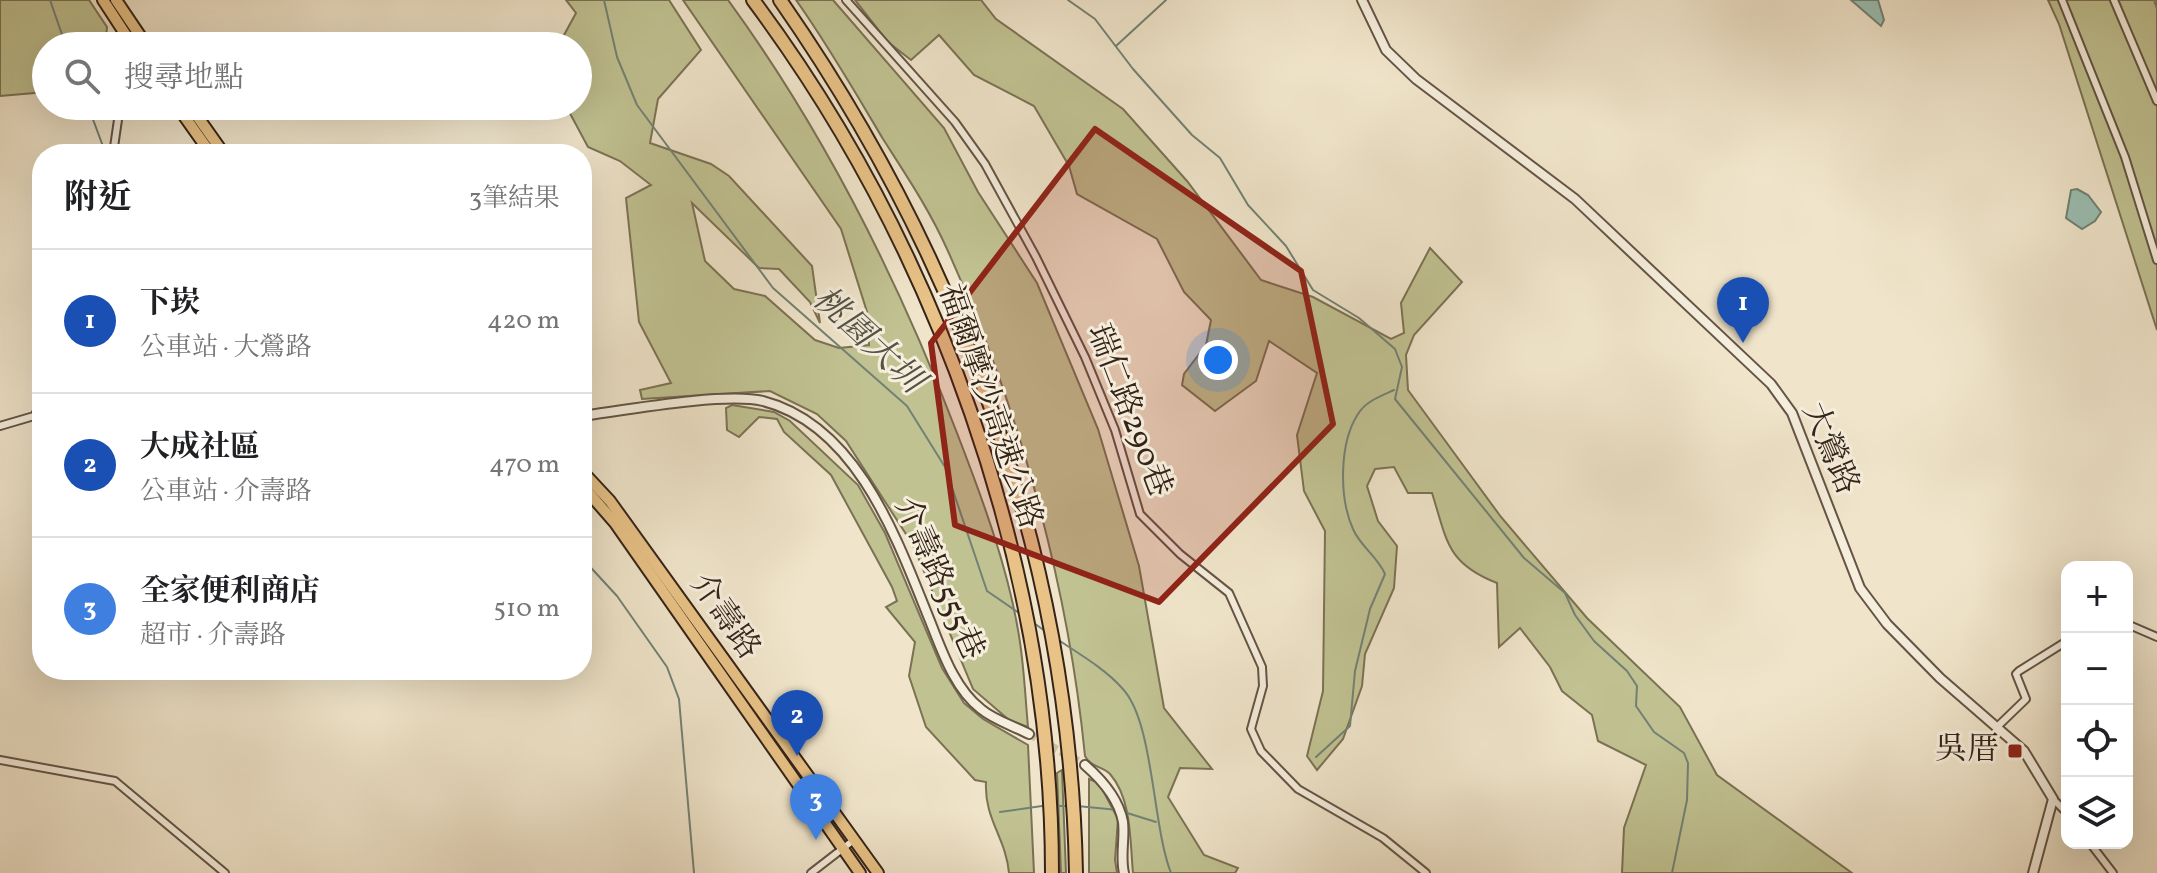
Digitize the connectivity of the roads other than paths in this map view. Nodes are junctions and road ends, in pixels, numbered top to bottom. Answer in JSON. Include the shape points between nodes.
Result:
{"nodes":[{"id":1,"x":103,"y":0,"type":"edge"},
{"id":2,"x":116,"y":0,"type":"edge"},
{"id":3,"x":753,"y":0,"type":"edge"},
{"id":4,"x":780,"y":0,"type":"edge"},
{"id":5,"x":846,"y":0,"type":"edge"},
{"id":6,"x":1362,"y":0,"type":"edge"},
{"id":7,"x":2062,"y":0,"type":"edge"},
{"id":8,"x":2114,"y":0,"type":"edge"},
{"id":9,"x":125,"y":32,"type":"edge"},
{"id":10,"x":128,"y":32,"type":"edge"},
{"id":11,"x":2157,"y":101,"type":"edge"},
{"id":12,"x":118,"y":120,"type":"edge"},
{"id":13,"x":187,"y":120,"type":"edge"},
{"id":14,"x":200,"y":120,"type":"edge"},
{"id":15,"x":114,"y":144,"type":"edge"},
{"id":16,"x":204,"y":144,"type":"edge"},
{"id":17,"x":217,"y":144,"type":"edge"},
{"id":18,"x":2157,"y":260,"type":"edge"},
{"id":19,"x":592,"y":415,"type":"edge"},
{"id":20,"x":32,"y":417,"type":"edge"},
{"id":21,"x":4,"y":425,"type":"edge"},
{"id":22,"x":592,"y":482,"type":"edge"},
{"id":23,"x":592,"y":497,"type":"edge"},
{"id":24,"x":2133,"y":627,"type":"edge"},
{"id":25,"x":2157,"y":637,"type":"edge"},
{"id":26,"x":2061,"y":645,"type":"edge"},
{"id":27,"x":1997,"y":727,"type":"junction"},
{"id":28,"x":1029,"y":734,"type":"tunnel mouth"},
{"id":29,"x":0,"y":760,"type":"edge"},
{"id":30,"x":1085,"y":765,"type":"tunnel mouth"},
{"id":31,"x":2053,"y":799,"type":"junction"},
{"id":32,"x":2061,"y":807,"type":"edge"},
{"id":33,"x":855,"y":839,"type":"junction"},
{"id":34,"x":842,"y":847,"type":"junction"},
{"id":35,"x":2095,"y":849,"type":"edge"},
{"id":36,"x":225,"y":873,"type":"edge"},
{"id":37,"x":811,"y":873,"type":"edge"},
{"id":38,"x":860,"y":873,"type":"edge"},
{"id":39,"x":878,"y":873,"type":"edge"},
{"id":40,"x":1052,"y":873,"type":"edge"},
{"id":41,"x":1076,"y":873,"type":"edge"},
{"id":42,"x":1124,"y":873,"type":"edge"},
{"id":43,"x":1426,"y":873,"type":"edge"},
{"id":44,"x":2033,"y":873,"type":"edge"},
{"id":45,"x":2113,"y":873,"type":"edge"}],
"edges":[{"from":1,"to":9,"type":"main road"},
{"from":2,"to":10,"type":"main road"},
{"from":3,"to":40,"type":"highway","name":"福爾摩沙高速公路","via":[[823,106],[909,255],[987,460],[1019,582],[1034,670]]},
{"from":4,"to":41,"type":"highway","name":"福爾摩沙高速公路","via":[[845,96],[927,247],[957,312],[1009,455],[1045,598],[1073,806]]},
{"from":5,"to":43,"type":"street","name":"瑞仁路290巷","via":[[955,122],[985,164],[1085,357],[1115,430],[1140,514],[1229,593],[1262,667],[1263,686],[1251,729],[1261,751],[1298,789],[1383,838]]},
{"from":6,"to":27,"type":"street","name":"大鶯路","via":[[1386,50],[1416,79],[1575,199],[1771,384],[1792,413],[1860,588],[1940,678]]},
{"from":7,"to":18,"type":"street","via":[[2125,157]]},
{"from":8,"to":11,"type":"street"},
{"from":12,"to":15,"type":"street"},
{"from":13,"to":16,"type":"main road"},
{"from":14,"to":17,"type":"main road"},
{"from":19,"to":28,"type":"street","name":"介壽路555巷","via":[[719,399],[761,401],[802,419],[841,452],[887,516],[959,684],[980,709]]},
{"from":20,"to":21,"type":"street"},
{"from":22,"to":33,"type":"main road","name":"介壽路"},
{"from":23,"to":34,"type":"main road","name":"介壽路"},
{"from":24,"to":25,"type":"street"},
{"from":26,"to":27,"type":"street","via":[[2016,674],[2026,699]]},
{"from":27,"to":31,"type":"street","name":"大鶯路","via":[[2024,751]]},
{"from":29,"to":36,"type":"street","via":[[115,781]]},
{"from":30,"to":42,"type":"street","via":[[1101,779],[1123,823]]},
{"from":31,"to":32,"type":"street"},
{"from":31,"to":44,"type":"street"},
{"from":33,"to":34,"type":"street"},
{"from":33,"to":39,"type":"main road","name":"介壽路"},
{"from":34,"to":37,"type":"street"},
{"from":34,"to":38,"type":"main road","name":"介壽路"},
{"from":35,"to":45,"type":"street"}]}
